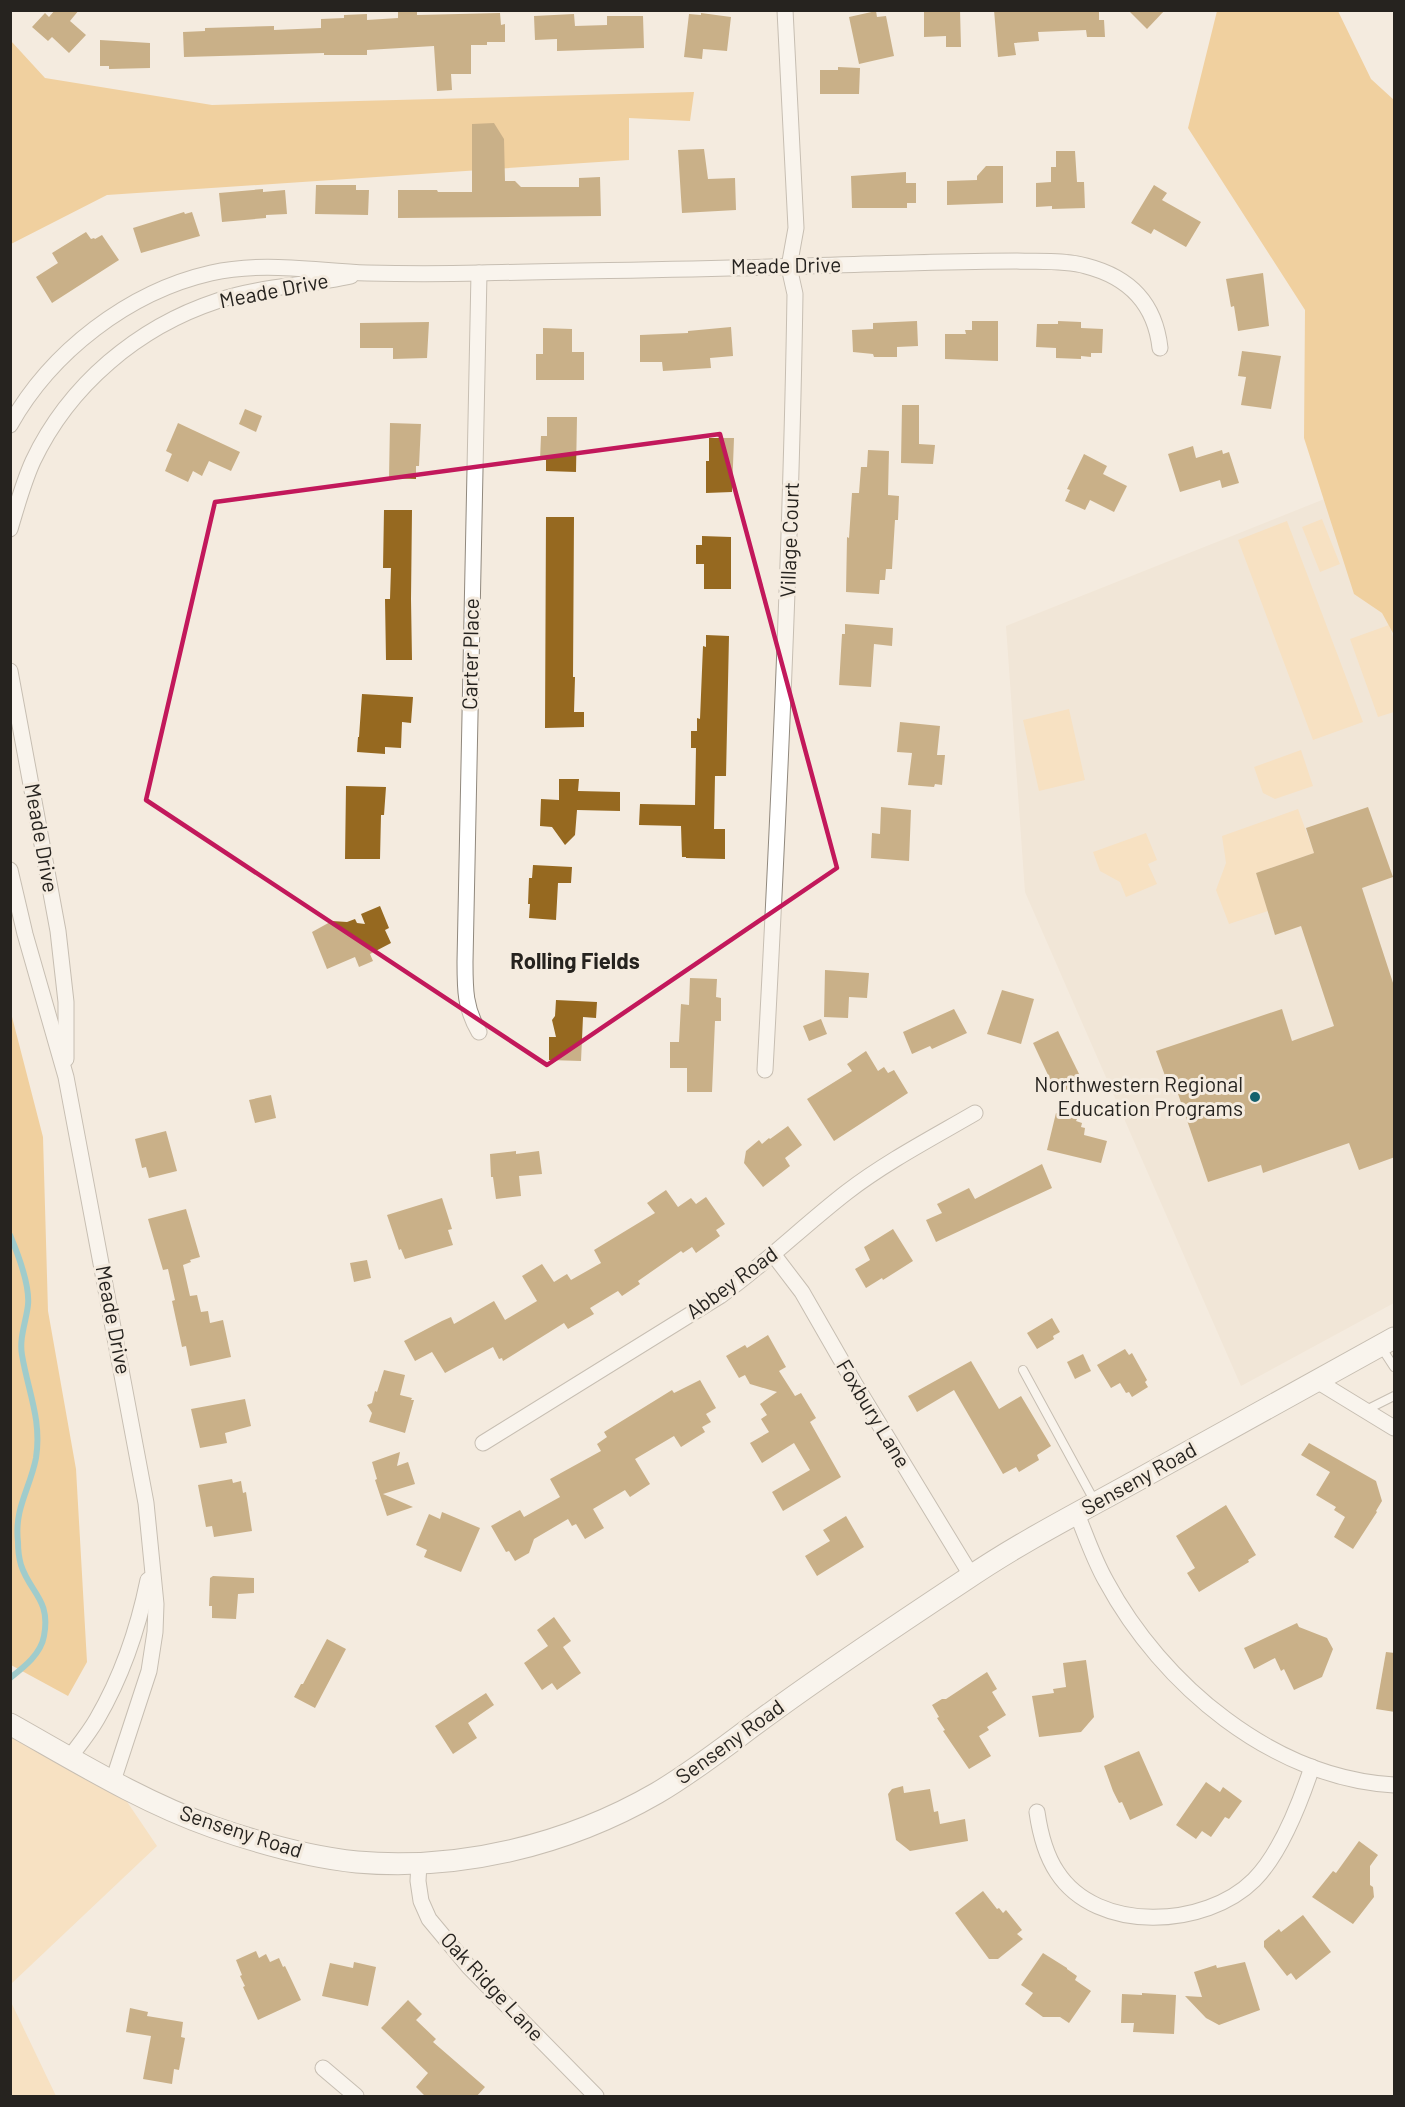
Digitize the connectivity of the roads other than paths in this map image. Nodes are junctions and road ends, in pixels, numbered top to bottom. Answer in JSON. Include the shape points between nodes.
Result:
{"nodes":[{"id":1,"x":785,"y":10,"type":"edge"},
{"id":2,"x":789,"y":267,"type":"junction"},
{"id":3,"x":365,"y":273,"type":"junction"},
{"id":4,"x":479,"y":273,"type":"junction"},
{"id":5,"x":1160,"y":348,"type":"dead end"},
{"id":6,"x":10,"y":425,"type":"edge"},
{"id":7,"x":10,"y":530,"type":"edge"},
{"id":8,"x":10,"y":671,"type":"edge"},
{"id":9,"x":10,"y":870,"type":"edge"},
{"id":10,"x":479,"y":1032,"type":"dead end"},
{"id":11,"x":765,"y":1070,"type":"dead end"},
{"id":12,"x":66,"y":1077,"type":"junction"},
{"id":13,"x":975,"y":1113,"type":"dead end"},
{"id":14,"x":773,"y":1254,"type":"junction"},
{"id":15,"x":1387,"y":1342,"type":"edge"},
{"id":16,"x":1395,"y":1366,"type":"edge"},
{"id":17,"x":1023,"y":1370,"type":"dead end"},
{"id":18,"x":1317,"y":1381,"type":"junction"},
{"id":19,"x":1395,"y":1396,"type":"edge"},
{"id":20,"x":1366,"y":1410,"type":"junction"},
{"id":21,"x":1395,"y":1428,"type":"edge"},
{"id":22,"x":483,"y":1443,"type":"dead end"},
{"id":23,"x":1095,"y":1503,"type":"junction"},
{"id":24,"x":1077,"y":1514,"type":"junction"},
{"id":25,"x":151,"y":1565,"type":"junction"},
{"id":26,"x":971,"y":1575,"type":"junction"},
{"id":27,"x":10,"y":1724,"type":"edge"},
{"id":28,"x":70,"y":1757,"type":"junction"},
{"id":29,"x":1312,"y":1767,"type":"junction"},
{"id":30,"x":113,"y":1781,"type":"junction"},
{"id":31,"x":1395,"y":1785,"type":"edge"},
{"id":32,"x":1037,"y":1812,"type":"dead end"},
{"id":33,"x":419,"y":1863,"type":"junction"},
{"id":34,"x":323,"y":2068,"type":"dead end"},
{"id":35,"x":356,"y":2097,"type":"edge"},
{"id":36,"x":596,"y":2097,"type":"edge"}],
"edges":[{"from":1,"to":2,"type":"street","name":"Village Court","via":[[796,228]]},
{"from":2,"to":4,"type":"street","name":"Meade Drive"},
{"from":2,"to":5,"type":"street","name":"Meade Drive","via":[[971,261],[1085,265],[1108,273],[1141,297],[1152,313]]},
{"from":2,"to":11,"type":"street","name":"Village Court","via":[[795,294],[792,476]]},
{"from":3,"to":4,"type":"street","name":"Meade Drive"},
{"from":3,"to":6,"type":"street","name":"Meade Drive","via":[[246,266],[174,284],[108,319],[85,337],[32,393]]},
{"from":3,"to":7,"type":"street","name":"Meade Drive","via":[[217,301],[181,315],[121,352],[93,376],[51,428],[33,461]]},
{"from":4,"to":10,"type":"street","name":"Carter Place","via":[[465,962],[466,1000]]},
{"from":8,"to":12,"type":"street","name":"Meade Drive","via":[[58,931],[66,1002]]},
{"from":9,"to":12,"type":"street","name":"Meade Drive"},
{"from":12,"to":25,"type":"street","name":"Meade Drive","via":[[136,1441]]},
{"from":13,"to":14,"type":"street","name":"Abbey Road","via":[[849,1191]]},
{"from":14,"to":22,"type":"street","name":"Abbey Road","via":[[720,1296]]},
{"from":14,"to":26,"type":"street","name":"Foxbury Lane","via":[[802,1292]]},
{"from":15,"to":16,"type":"lane"},
{"from":15,"to":18,"type":"main road","name":"Senseny Road"},
{"from":17,"to":23,"type":"lane"},
{"from":18,"to":20,"type":"street"},
{"from":18,"to":23,"type":"main road","name":"Senseny Road"},
{"from":19,"to":20,"type":"lane"},
{"from":20,"to":21,"type":"street"},
{"from":23,"to":24,"type":"main road","name":"Senseny Road"},
{"from":24,"to":26,"type":"main road","name":"Senseny Road"},
{"from":24,"to":29,"type":"street","via":[[1106,1581],[1138,1630],[1170,1668],[1208,1706],[1246,1734]]},
{"from":25,"to":28,"type":"street","name":"Meade Drive","via":[[130,1650],[96,1721]]},
{"from":25,"to":30,"type":"street","name":"Meade Drive","via":[[156,1604],[149,1671]]},
{"from":26,"to":33,"type":"main road","name":"Senseny Road","via":[[654,1795],[563,1836],[507,1851]]},
{"from":27,"to":28,"type":"main road","name":"Senseny Road"},
{"from":28,"to":30,"type":"main road","name":"Senseny Road"},
{"from":29,"to":31,"type":"street","via":[[1347,1778]]},
{"from":29,"to":32,"type":"street","via":[[1290,1823],[1269,1862],[1254,1880],[1217,1905],[1187,1914],[1132,1916],[1109,1911],[1088,1900],[1058,1873],[1048,1855]]},
{"from":30,"to":33,"type":"main road","name":"Senseny Road","via":[[198,1821],[260,1843],[355,1862]]},
{"from":33,"to":36,"type":"street","name":"Oak Ridge Lane","via":[[421,1901],[429,1919]]},
{"from":34,"to":35,"type":"street"}]}
